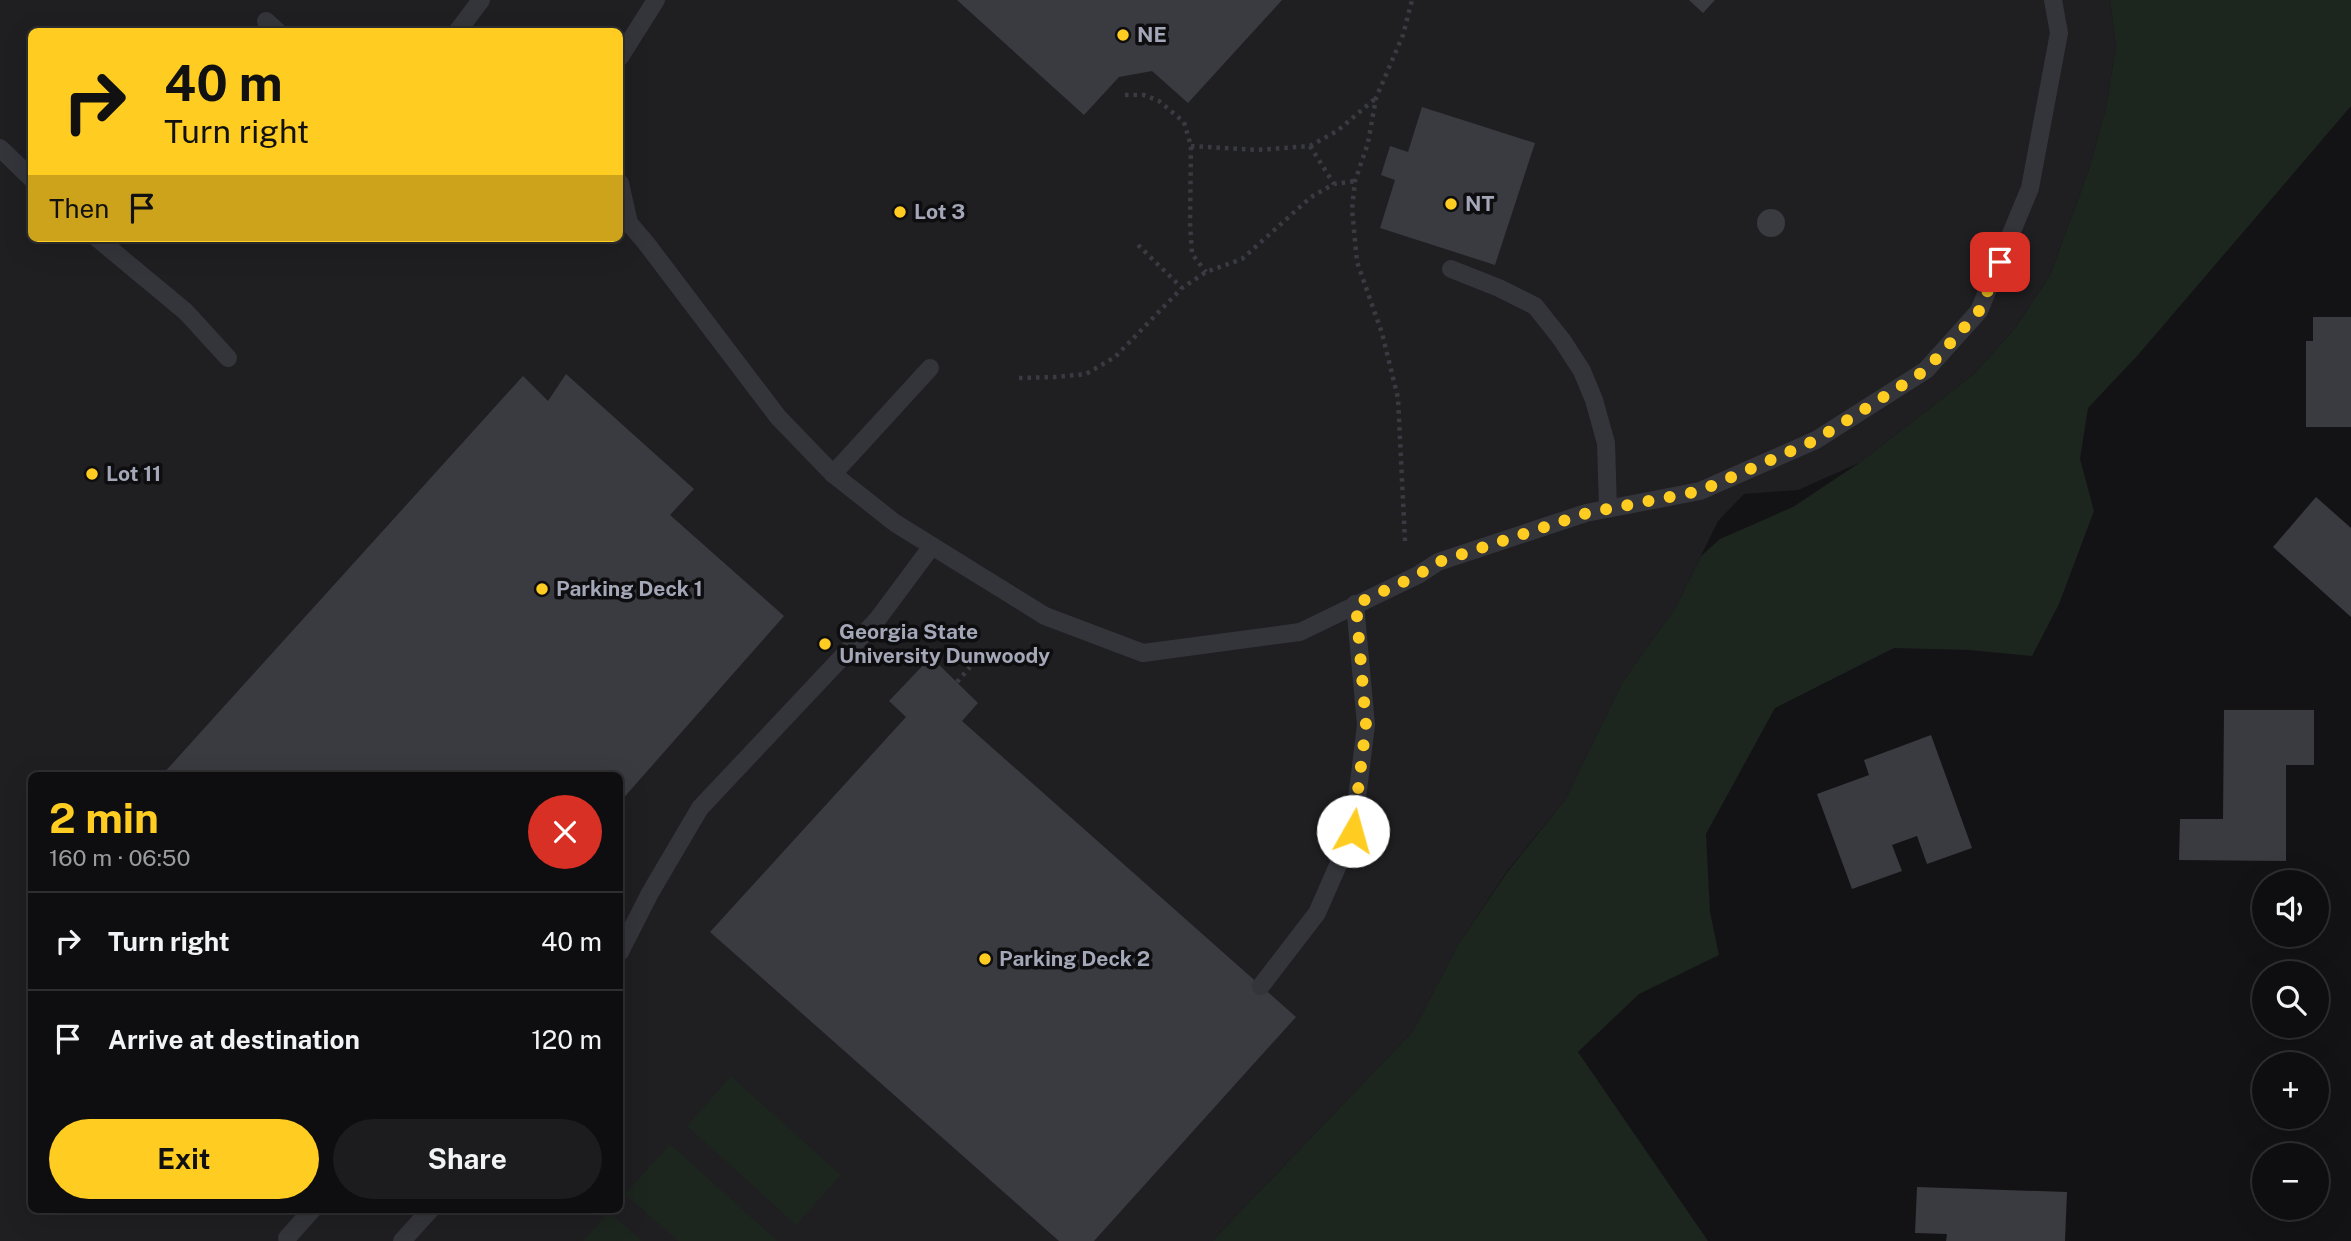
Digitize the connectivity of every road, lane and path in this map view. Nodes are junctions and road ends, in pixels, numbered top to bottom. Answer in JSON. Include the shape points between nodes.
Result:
{"nodes":[{"id":1,"x":481,"y":0,"type":"edge"},
{"id":2,"x":656,"y":0,"type":"edge"},
{"id":3,"x":1412,"y":0,"type":"edge"},
{"id":4,"x":2053,"y":0,"type":"edge"},
{"id":5,"x":460,"y":28,"type":"edge"},
{"id":6,"x":623,"y":52,"type":"edge"},
{"id":7,"x":1125,"y":95,"type":"dead end"},
{"id":8,"x":1376,"y":98,"type":"junction"},
{"id":9,"x":1191,"y":146,"type":"junction"},
{"id":10,"x":1310,"y":146,"type":"junction"},
{"id":11,"x":0,"y":148,"type":"edge"},
{"id":12,"x":28,"y":175,"type":"edge"},
{"id":13,"x":1355,"y":181,"type":"junction"},
{"id":14,"x":1334,"y":184,"type":"junction"},
{"id":15,"x":623,"y":196,"type":"edge"},
{"id":16,"x":104,"y":244,"type":"edge"},
{"id":17,"x":1138,"y":245,"type":"dead end"},
{"id":18,"x":1451,"y":269,"type":"dead end"},
{"id":19,"x":1206,"y":272,"type":"junction"},
{"id":20,"x":1182,"y":288,"type":"junction"},
{"id":21,"x":228,"y":359,"type":"dead end"},
{"id":22,"x":930,"y":368,"type":"dead end"},
{"id":23,"x":1019,"y":378,"type":"dead end"},
{"id":24,"x":833,"y":474,"type":"junction"},
{"id":25,"x":1608,"y":509,"type":"junction"},
{"id":26,"x":1405,"y":541,"type":"dead end"},
{"id":27,"x":932,"y":546,"type":"junction"},
{"id":28,"x":1356,"y":604,"type":"junction"},
{"id":29,"x":948,"y":648,"type":"dead end"},
{"id":30,"x":956,"y":654,"type":"dead end"},
{"id":31,"x":970,"y":667,"type":"dead end"},
{"id":32,"x":957,"y":682,"type":"dead end"},
{"id":33,"x":623,"y":946,"type":"edge"},
{"id":34,"x":1261,"y":986,"type":"dead end"},
{"id":35,"x":309,"y":1213,"type":"edge"},
{"id":36,"x":428,"y":1213,"type":"edge"},
{"id":37,"x":287,"y":1238,"type":"dead end"},
{"id":38,"x":401,"y":1241,"type":"edge"}],
"edges":[{"from":1,"to":5,"type":"lane"},
{"from":2,"to":6,"type":"lane"},
{"from":3,"to":8,"type":"path","via":[[1403,35]]},
{"from":4,"to":25,"type":"lane","via":[[2059,33],[2030,188],[1979,311],[1926,370],[1816,440],[1700,491]]},
{"from":7,"to":9,"type":"path","via":[[1159,101],[1184,122]]},
{"from":8,"to":10,"type":"path","via":[[1338,131]]},
{"from":8,"to":13,"type":"path"},
{"from":9,"to":10,"type":"path","via":[[1257,150]]},
{"from":9,"to":19,"type":"path","via":[[1192,254]]},
{"from":10,"to":14,"type":"path"},
{"from":11,"to":12,"type":"lane"},
{"from":13,"to":14,"type":"path"},
{"from":13,"to":26,"type":"path","via":[[1352,209],[1357,262],[1398,398]]},
{"from":14,"to":19,"type":"path","via":[[1311,197],[1242,259]]},
{"from":15,"to":24,"type":"lane","via":[[629,223],[778,417]]},
{"from":16,"to":21,"type":"lane","via":[[186,312]]},
{"from":17,"to":20,"type":"path"},
{"from":18,"to":25,"type":"lane","via":[[1535,306],[1582,370],[1606,443]]},
{"from":19,"to":20,"type":"path"},
{"from":20,"to":23,"type":"path","via":[[1115,357],[1086,374]]},
{"from":22,"to":24,"type":"lane"},
{"from":24,"to":27,"type":"lane"},
{"from":25,"to":28,"type":"lane","via":[[1438,562]]},
{"from":27,"to":28,"type":"lane","via":[[1045,616],[1143,653],[1300,632]]},
{"from":27,"to":33,"type":"lane","via":[[877,620],[700,808]]},
{"from":28,"to":34,"type":"lane","via":[[1366,725],[1353,831],[1317,913]]},
{"from":29,"to":30,"type":"path"},
{"from":31,"to":32,"type":"path"},
{"from":35,"to":37,"type":"lane"},
{"from":36,"to":38,"type":"lane"}]}
